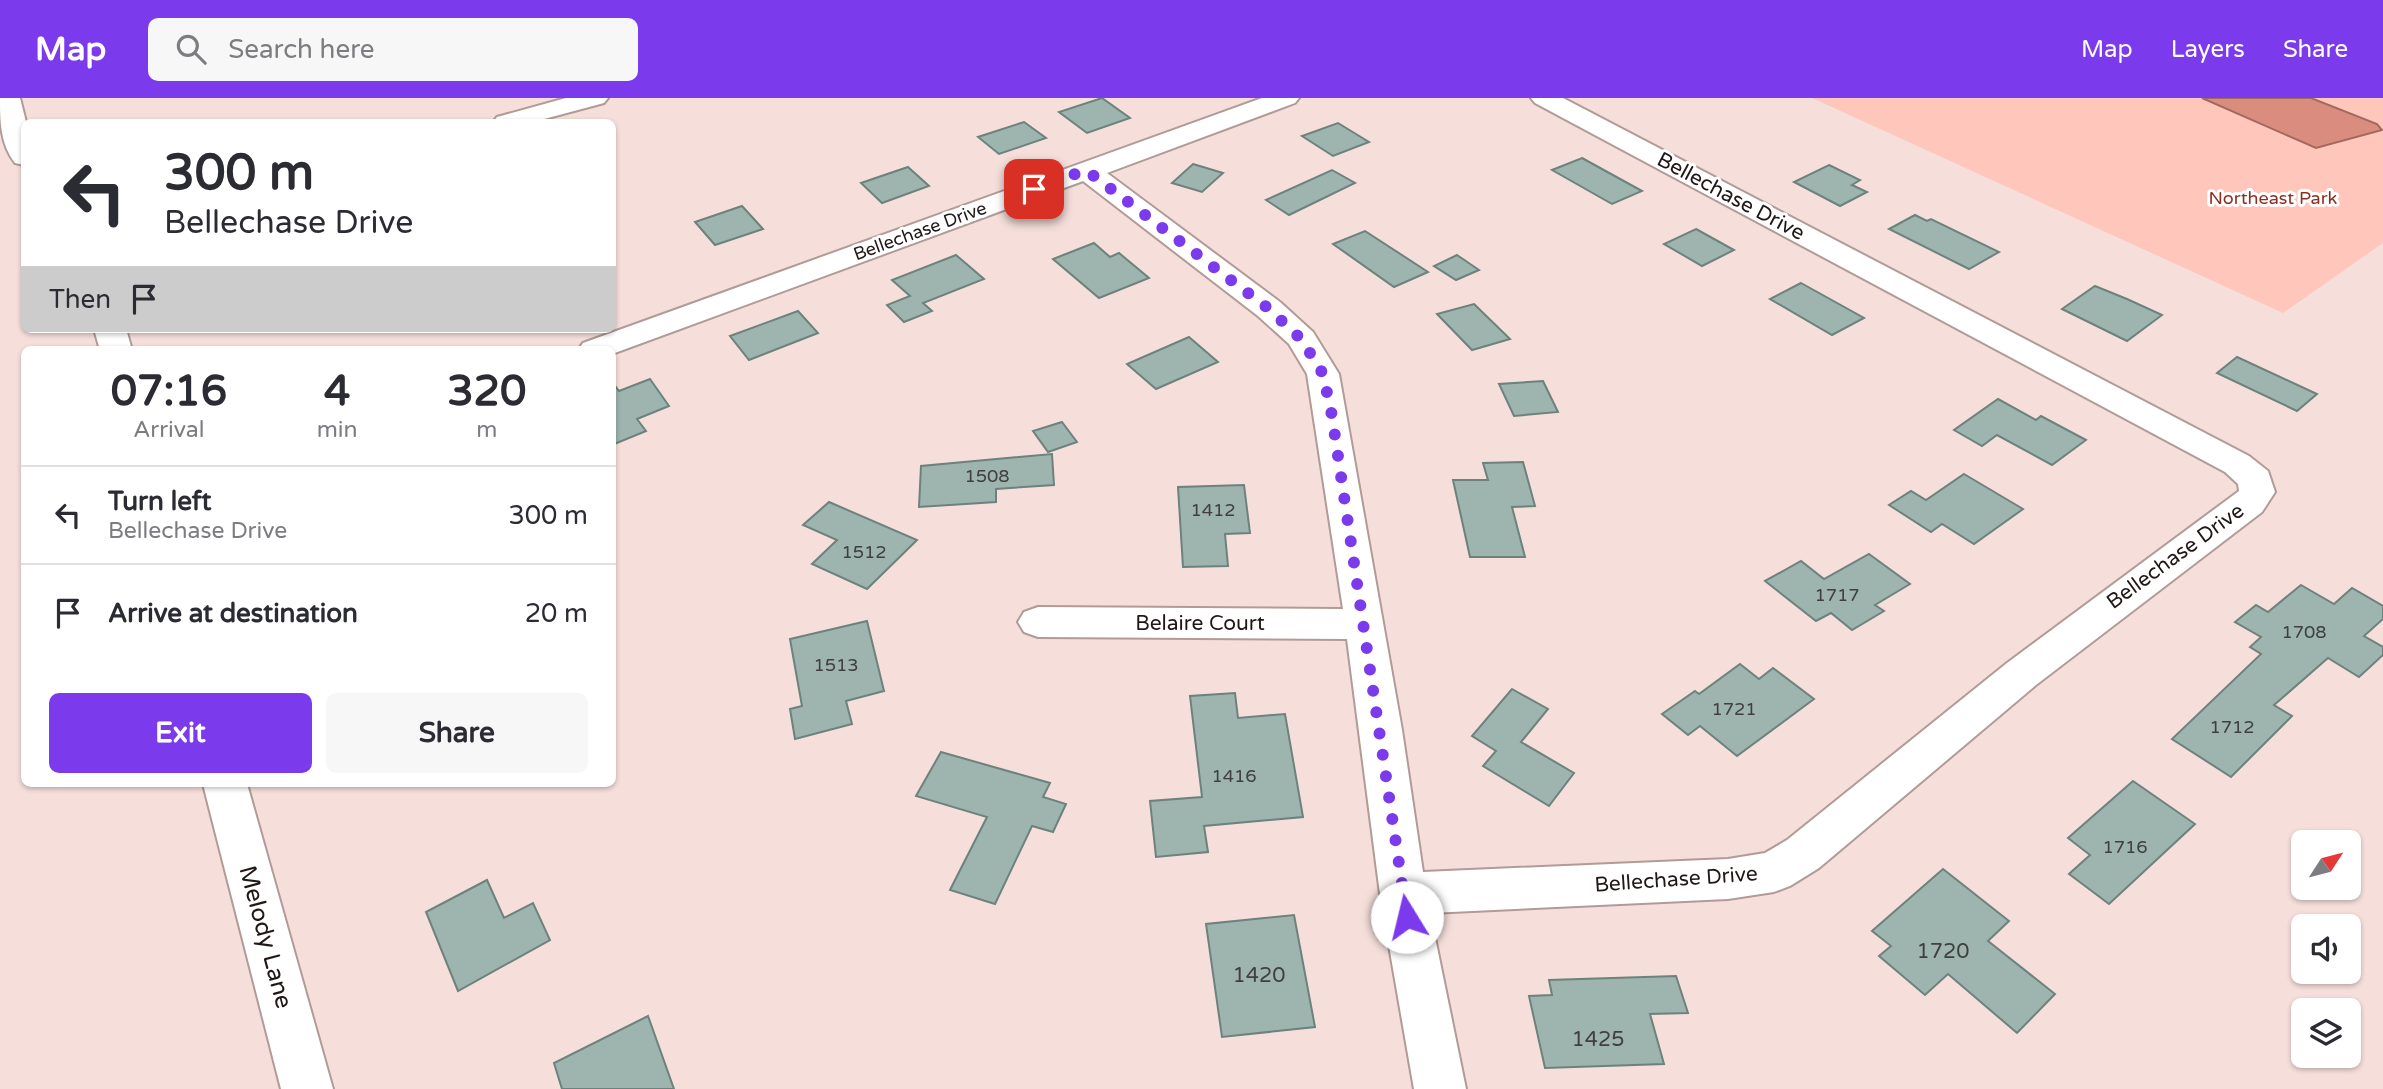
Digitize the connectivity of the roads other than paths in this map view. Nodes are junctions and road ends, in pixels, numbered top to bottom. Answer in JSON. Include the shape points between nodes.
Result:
{"nodes":[{"id":1,"x":7,"y":98,"type":"edge"},
{"id":2,"x":595,"y":98,"type":"edge"},
{"id":3,"x":1286,"y":98,"type":"edge"},
{"id":4,"x":1544,"y":98,"type":"edge"},
{"id":5,"x":517,"y":119,"type":"edge"},
{"id":6,"x":21,"y":153,"type":"edge"},
{"id":7,"x":1086,"y":170,"type":"junction"},
{"id":8,"x":605,"y":346,"type":"edge"},
{"id":9,"x":1038,"y":622,"type":"dead end"},
{"id":10,"x":1363,"y":624,"type":"junction"},
{"id":11,"x":226,"y":787,"type":"edge"},
{"id":12,"x":1403,"y":894,"type":"junction"},
{"id":13,"x":307,"y":1089,"type":"edge"},
{"id":14,"x":1440,"y":1089,"type":"edge"}],
"edges":[{"from":1,"to":6,"type":"street"},
{"from":2,"to":5,"type":"street"},
{"from":3,"to":7,"type":"street","name":"Bellechase Drive"},
{"from":4,"to":12,"type":"street","name":"Bellechase Drive","via":[[2237,464],[2255,480],[2258,492],[2122,593],[1803,854],[1774,872],[1728,879]]},
{"from":7,"to":8,"type":"street","name":"Bellechase Drive"},
{"from":7,"to":10,"type":"street","via":[[1269,309],[1309,351],[1323,374],[1332,416]]},
{"from":9,"to":10,"type":"street","name":"Belaire Court"},
{"from":10,"to":12,"type":"street"},
{"from":11,"to":13,"type":"street","name":"Melody Lane"},
{"from":12,"to":14,"type":"street"}]}
